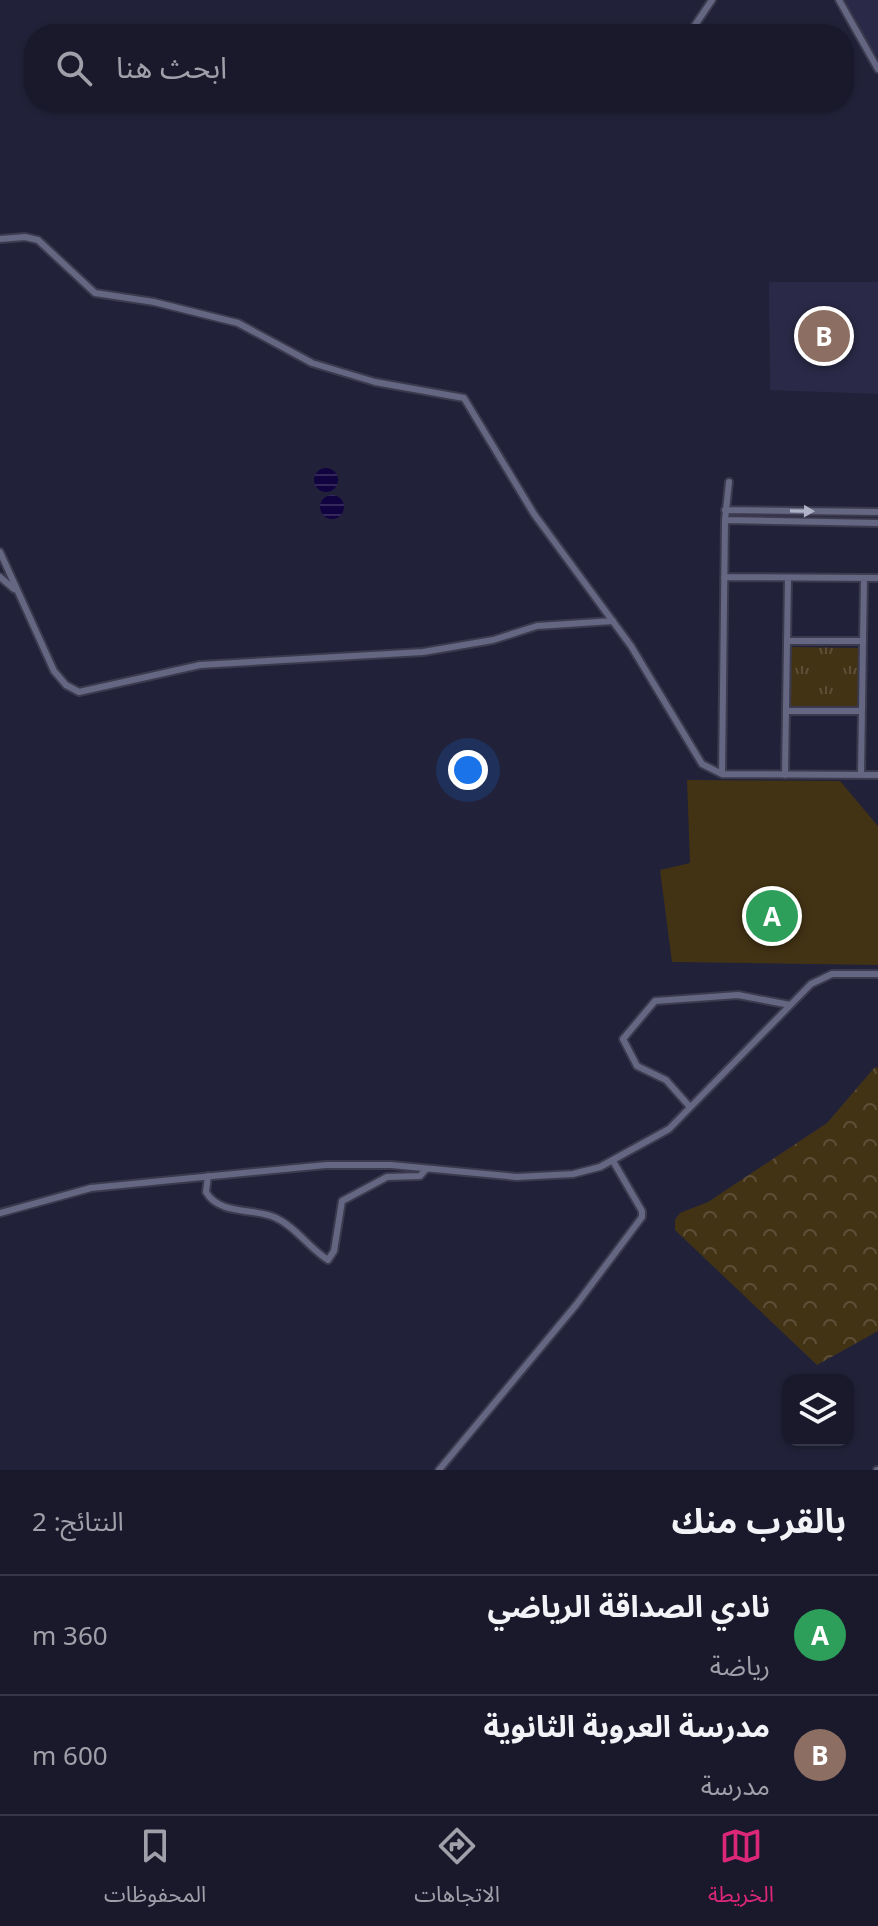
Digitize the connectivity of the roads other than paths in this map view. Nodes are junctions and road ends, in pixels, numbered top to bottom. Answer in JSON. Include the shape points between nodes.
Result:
{"nodes":[{"id":1,"x":712,"y":0,"type":"edge"},
{"id":2,"x":839,"y":0,"type":"edge"},
{"id":3,"x":696,"y":24,"type":"edge"},
{"id":4,"x":853,"y":24,"type":"edge"},
{"id":5,"x":854,"y":27,"type":"edge"},
{"id":6,"x":878,"y":69,"type":"edge"},
{"id":7,"x":0,"y":239,"type":"edge"},
{"id":8,"x":729,"y":482,"type":"dead end"},
{"id":9,"x":725,"y":510,"type":"junction"},
{"id":10,"x":878,"y":512,"type":"edge"},
{"id":11,"x":725,"y":520,"type":"junction"},
{"id":12,"x":878,"y":523,"type":"edge"},
{"id":13,"x":0,"y":552,"type":"edge"},
{"id":14,"x":0,"y":577,"type":"edge"},
{"id":15,"x":724,"y":577,"type":"junction"},
{"id":16,"x":788,"y":578,"type":"junction"},
{"id":17,"x":878,"y":578,"type":"edge"},
{"id":18,"x":864,"y":579,"type":"junction"},
{"id":19,"x":16,"y":592,"type":"junction"},
{"id":20,"x":613,"y":621,"type":"junction"},
{"id":21,"x":787,"y":641,"type":"junction"},
{"id":22,"x":863,"y":641,"type":"junction"},
{"id":23,"x":787,"y":711,"type":"junction"},
{"id":24,"x":862,"y":711,"type":"junction"},
{"id":25,"x":722,"y":774,"type":"junction"},
{"id":26,"x":785,"y":775,"type":"junction"},
{"id":27,"x":861,"y":775,"type":"junction"},
{"id":28,"x":878,"y":775,"type":"edge"},
{"id":29,"x":878,"y":974,"type":"edge"},
{"id":30,"x":790,"y":1005,"type":"junction"},
{"id":31,"x":690,"y":1107,"type":"junction"},
{"id":32,"x":613,"y":1161,"type":"junction"},
{"id":33,"x":426,"y":1169,"type":"junction"},
{"id":34,"x":208,"y":1176,"type":"junction"},
{"id":35,"x":0,"y":1213,"type":"edge"},
{"id":36,"x":439,"y":1470,"type":"edge"}],
"edges":[{"from":1,"to":3,"type":"street"},
{"from":2,"to":4,"type":"street"},
{"from":5,"to":6,"type":"street"},
{"from":7,"to":20,"type":"street","via":[[38,240],[95,293],[238,323],[312,363],[375,382],[464,398],[534,514]]},
{"from":8,"to":9,"type":"street"},
{"from":9,"to":10,"type":"street","one_way":true},
{"from":9,"to":11,"type":"street"},
{"from":11,"to":12,"type":"street"},
{"from":11,"to":15,"type":"street"},
{"from":13,"to":19,"type":"street"},
{"from":14,"to":19,"type":"street"},
{"from":15,"to":16,"type":"street"},
{"from":15,"to":25,"type":"street"},
{"from":16,"to":18,"type":"street"},
{"from":16,"to":21,"type":"street"},
{"from":17,"to":18,"type":"street"},
{"from":18,"to":22,"type":"street"},
{"from":19,"to":20,"type":"street","via":[[54,671],[79,692],[200,665],[423,652],[537,626]]},
{"from":20,"to":25,"type":"street","via":[[702,764]]},
{"from":21,"to":22,"type":"street"},
{"from":21,"to":23,"type":"street"},
{"from":22,"to":24,"type":"street"},
{"from":23,"to":24,"type":"street"},
{"from":23,"to":26,"type":"street"},
{"from":24,"to":27,"type":"street"},
{"from":25,"to":26,"type":"street"},
{"from":26,"to":27,"type":"street"},
{"from":27,"to":28,"type":"street"},
{"from":29,"to":30,"type":"street","via":[[822,977]]},
{"from":30,"to":31,"type":"street"},
{"from":30,"to":31,"type":"street","via":[[738,995],[655,1001],[623,1039],[637,1066],[666,1080]]},
{"from":31,"to":32,"type":"street","via":[[669,1129]]},
{"from":32,"to":33,"type":"street","via":[[544,1177]]},
{"from":32,"to":36,"type":"street","via":[[642,1217]]},
{"from":33,"to":34,"type":"street","via":[[360,1163]]},
{"from":33,"to":34,"type":"street","via":[[420,1176],[382,1179],[342,1201],[328,1260],[279,1220],[213,1201],[206,1192]]},
{"from":34,"to":35,"type":"street","via":[[91,1188]]}]}
